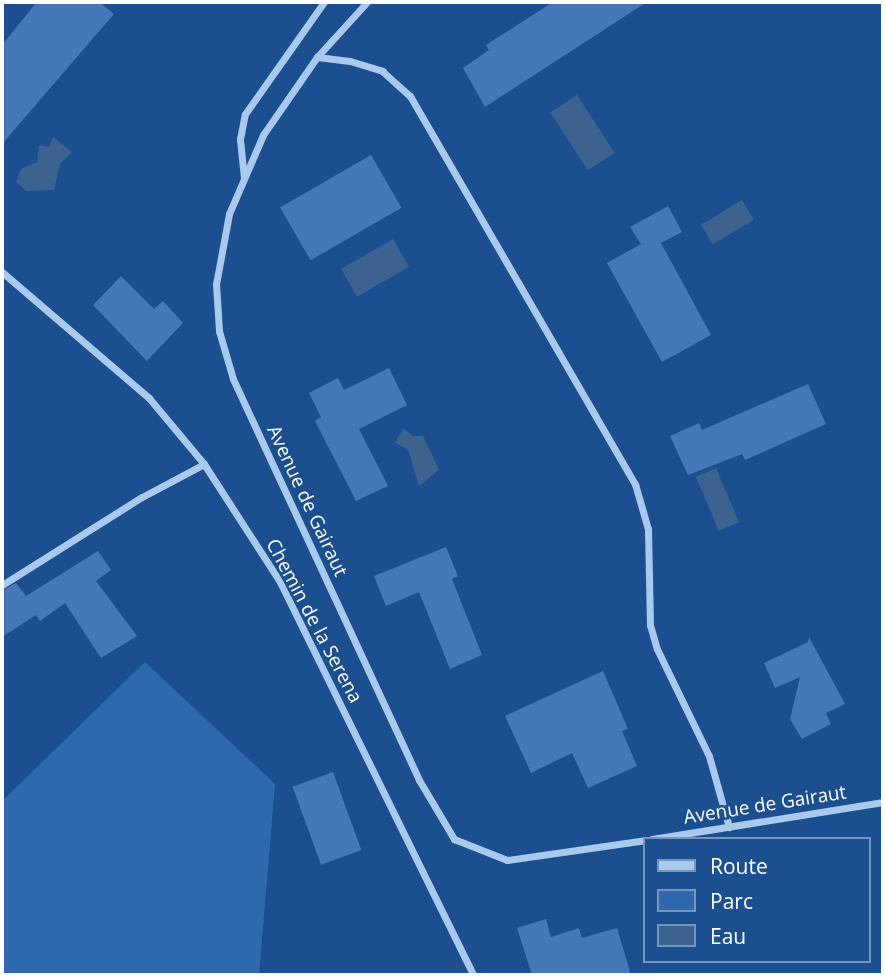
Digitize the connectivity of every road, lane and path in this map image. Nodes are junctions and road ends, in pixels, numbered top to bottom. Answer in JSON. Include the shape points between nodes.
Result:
{"nodes":[{"id":1,"x":324,"y":2,"type":"edge"},
{"id":2,"x":367,"y":2,"type":"edge"},
{"id":3,"x":317,"y":57,"type":"junction"},
{"id":4,"x":244,"y":179,"type":"junction"},
{"id":5,"x":2,"y":272,"type":"edge"},
{"id":6,"x":204,"y":464,"type":"junction"},
{"id":7,"x":2,"y":585,"type":"edge"},
{"id":8,"x":883,"y":802,"type":"edge"},
{"id":9,"x":729,"y":827,"type":"junction"},
{"id":10,"x":665,"y":837,"type":"edge"},
{"id":11,"x":644,"y":840,"type":"edge"},
{"id":12,"x":473,"y":975,"type":"edge"}],
"edges":[{"from":1,"to":4,"type":"street","via":[[245,114],[240,139]]},
{"from":2,"to":3,"type":"street","name":"Avenue de Gairaut"},
{"from":3,"to":4,"type":"street","name":"Avenue de Gairaut","via":[[263,135]]},
{"from":3,"to":9,"type":"street","via":[[382,71],[410,96],[635,484],[648,529],[650,625],[709,756]]},
{"from":4,"to":11,"type":"street","name":"Avenue de Gairaut","via":[[229,214],[216,284],[219,331],[233,379],[419,780],[454,839],[507,860]]},
{"from":5,"to":6,"type":"street","name":"Chemin de la Serena","via":[[149,398]]},
{"from":6,"to":7,"type":"street","via":[[142,497]]},
{"from":6,"to":12,"type":"street","name":"Chemin de la Serena","via":[[279,582]]},
{"from":8,"to":9,"type":"street","name":"Avenue de Gairaut"},
{"from":9,"to":10,"type":"street","name":"Avenue de Gairaut"}]}
